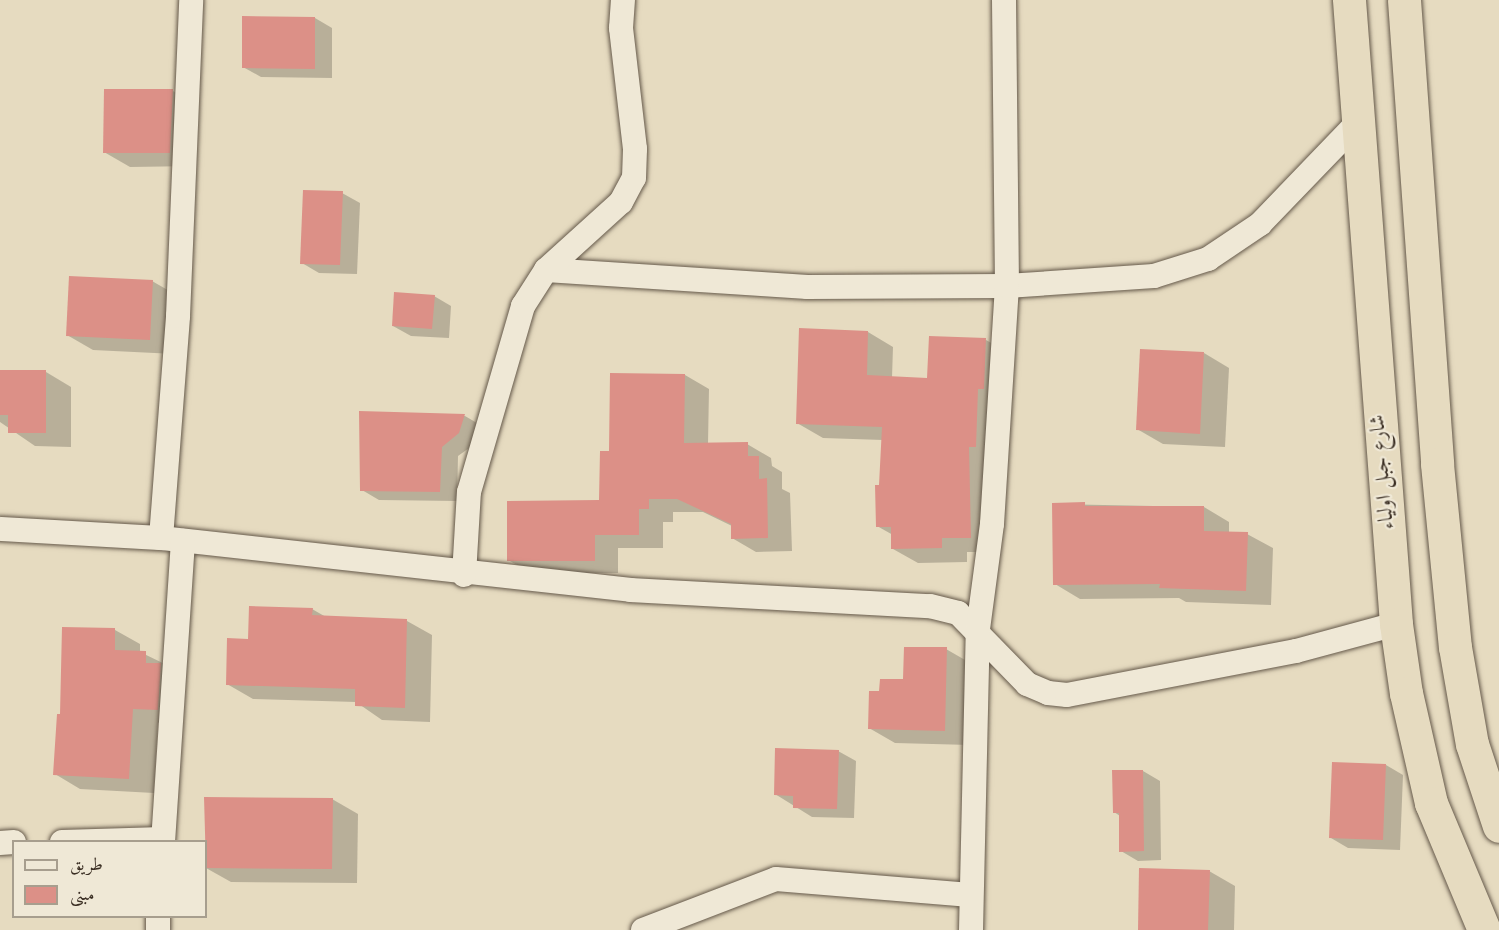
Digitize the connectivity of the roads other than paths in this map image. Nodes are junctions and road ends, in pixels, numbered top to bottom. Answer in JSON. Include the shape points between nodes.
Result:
{"nodes":[{"id":1,"x":191,"y":0,"type":"edge"},
{"id":2,"x":623,"y":0,"type":"edge"},
{"id":3,"x":1004,"y":0,"type":"edge"},
{"id":4,"x":1349,"y":0,"type":"edge"},
{"id":5,"x":1404,"y":0,"type":"edge"},
{"id":6,"x":1358,"y":122,"type":"junction"},
{"id":7,"x":546,"y":270,"type":"junction"},
{"id":8,"x":1006,"y":286,"type":"junction"},
{"id":9,"x":0,"y":529,"type":"edge"},
{"id":10,"x":172,"y":539,"type":"junction"},
{"id":11,"x":464,"y":575,"type":"junction"},
{"id":12,"x":1396,"y":624,"type":"junction"},
{"id":13,"x":978,"y":629,"type":"junction"},
{"id":14,"x":1499,"y":826,"type":"edge"},
{"id":15,"x":163,"y":840,"type":"edge"},
{"id":16,"x":970,"y":895,"type":"junction"},
{"id":17,"x":1479,"y":921,"type":"edge"},
{"id":18,"x":643,"y":930,"type":"edge"},
{"id":19,"x":971,"y":930,"type":"edge"}],
"edges":[{"from":1,"to":10,"type":"street"},
{"from":2,"to":7,"type":"street","via":[[621,28],[634,178],[621,202]]},
{"from":3,"to":8,"type":"street"},
{"from":4,"to":6,"type":"highway","name":"شارع جبل اولياء"},
{"from":5,"to":14,"type":"highway","via":[[1437,464],[1455,647],[1472,744]]},
{"from":6,"to":8,"type":"street","via":[[1260,224],[1208,259],[1154,276]]},
{"from":6,"to":12,"type":"highway","name":"شارع جبل اولياء"},
{"from":7,"to":8,"type":"street","via":[[807,286]]},
{"from":7,"to":11,"type":"street","via":[[523,306],[469,492]]},
{"from":8,"to":13,"type":"street","via":[[992,524]]},
{"from":9,"to":10,"type":"street"},
{"from":10,"to":11,"type":"street"},
{"from":10,"to":15,"type":"street"},
{"from":11,"to":13,"type":"street","via":[[630,590],[930,606],[958,613]]},
{"from":12,"to":13,"type":"street","via":[[1296,651],[1067,695],[1048,693],[1027,684]]},
{"from":12,"to":17,"type":"highway","name":"شارع جبل اولياء","via":[[1406,693],[1431,803]]},
{"from":13,"to":16,"type":"street"},
{"from":16,"to":18,"type":"street","via":[[776,879]]},
{"from":16,"to":19,"type":"street"}]}
